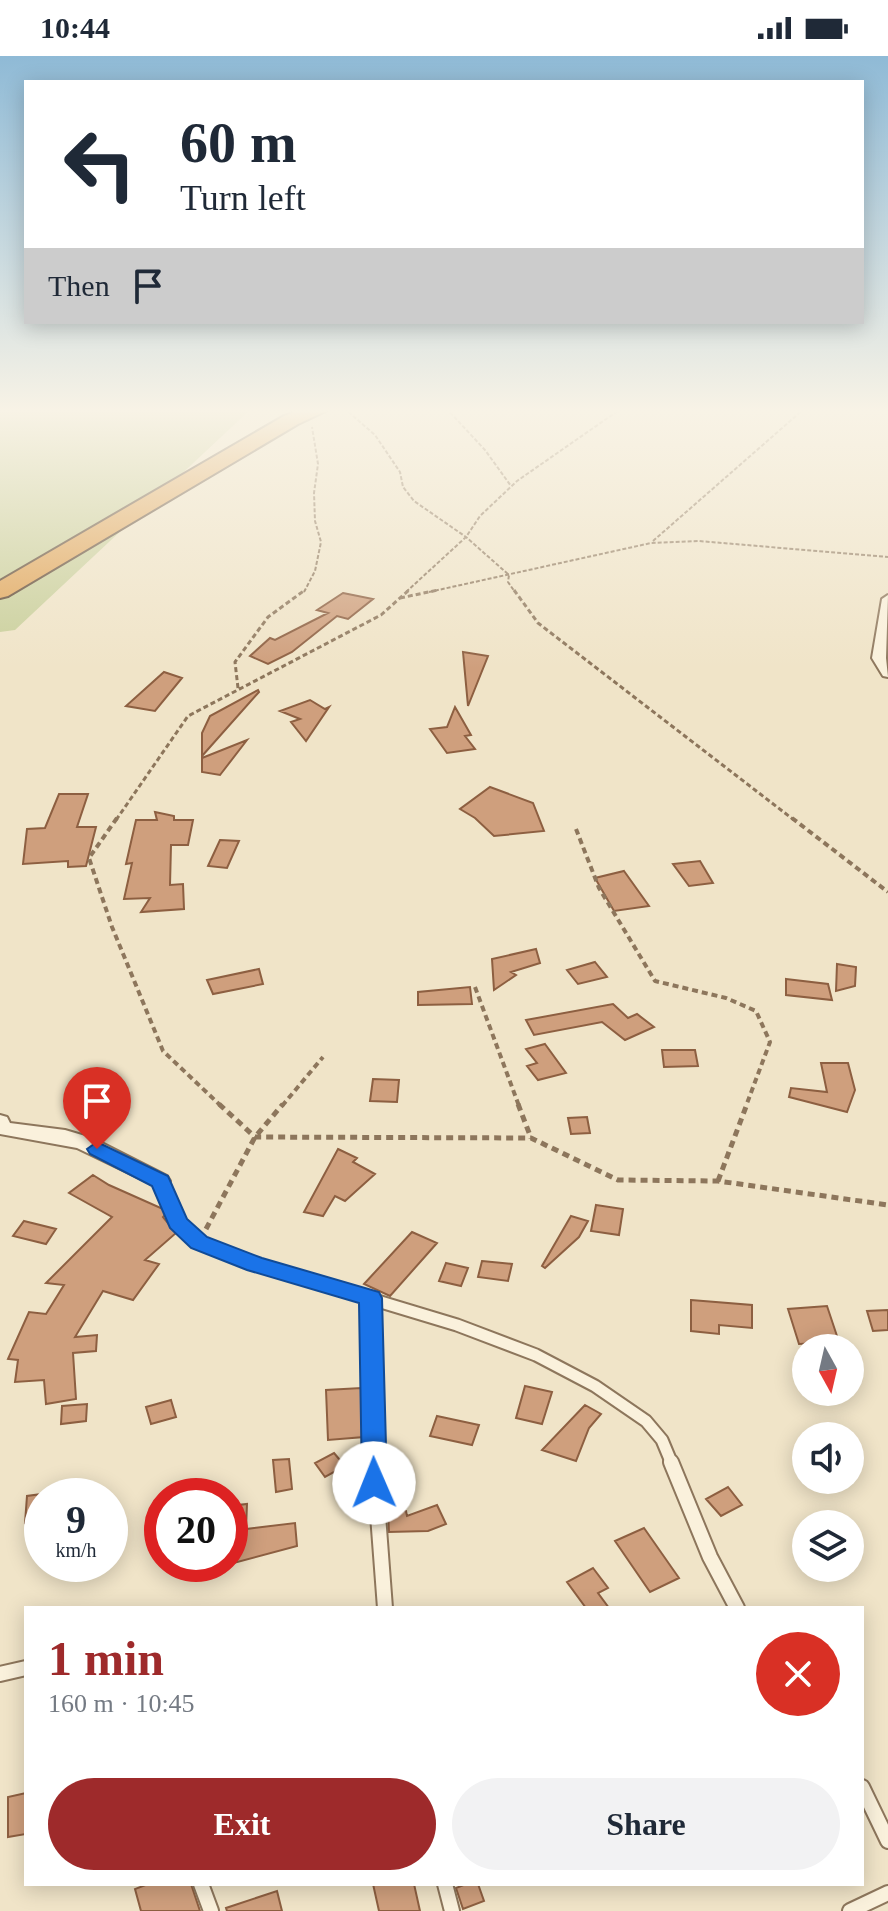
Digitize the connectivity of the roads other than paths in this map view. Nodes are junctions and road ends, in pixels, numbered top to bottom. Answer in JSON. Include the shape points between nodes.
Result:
{"nodes":[{"id":1,"x":164,"y":495,"type":"edge"},
{"id":2,"x":0,"y":591,"type":"edge"},
{"id":3,"x":888,"y":599,"type":"edge"},
{"id":4,"x":888,"y":673,"type":"edge"},
{"id":5,"x":1,"y":1131,"type":"edge"},
{"id":6,"x":160,"y":1181,"type":"joint"},
{"id":7,"x":371,"y":1298,"type":"junction"},
{"id":8,"x":385,"y":1606,"type":"edge"},
{"id":9,"x":736,"y":1606,"type":"edge"},
{"id":10,"x":24,"y":1668,"type":"edge"},
{"id":11,"x":0,"y":1674,"type":"edge"},
{"id":12,"x":864,"y":1791,"type":"edge"},
{"id":13,"x":888,"y":1841,"type":"edge"},
{"id":14,"x":202,"y":1886,"type":"edge"},
{"id":15,"x":446,"y":1886,"type":"edge"},
{"id":16,"x":888,"y":1893,"type":"edge"},
{"id":17,"x":211,"y":1911,"type":"edge"},
{"id":18,"x":452,"y":1911,"type":"edge"},
{"id":19,"x":850,"y":1911,"type":"edge"}],
"edges":[{"from":1,"to":2,"type":"highway"},
{"from":3,"to":4,"type":"street","via":[[879,658]]},
{"from":5,"to":6,"type":"street","via":[[71,1139]]},
{"from":6,"to":7,"type":"lane","via":[[178,1223],[199,1243]]},
{"from":7,"to":8,"type":"lane","via":[[374,1483]]},
{"from":7,"to":9,"type":"lane","via":[[536,1355],[646,1421],[662,1440]]},
{"from":10,"to":11,"type":"lane"},
{"from":12,"to":13,"type":"lane"},
{"from":14,"to":17,"type":"lane"},
{"from":15,"to":18,"type":"lane"},
{"from":16,"to":19,"type":"lane"}]}
